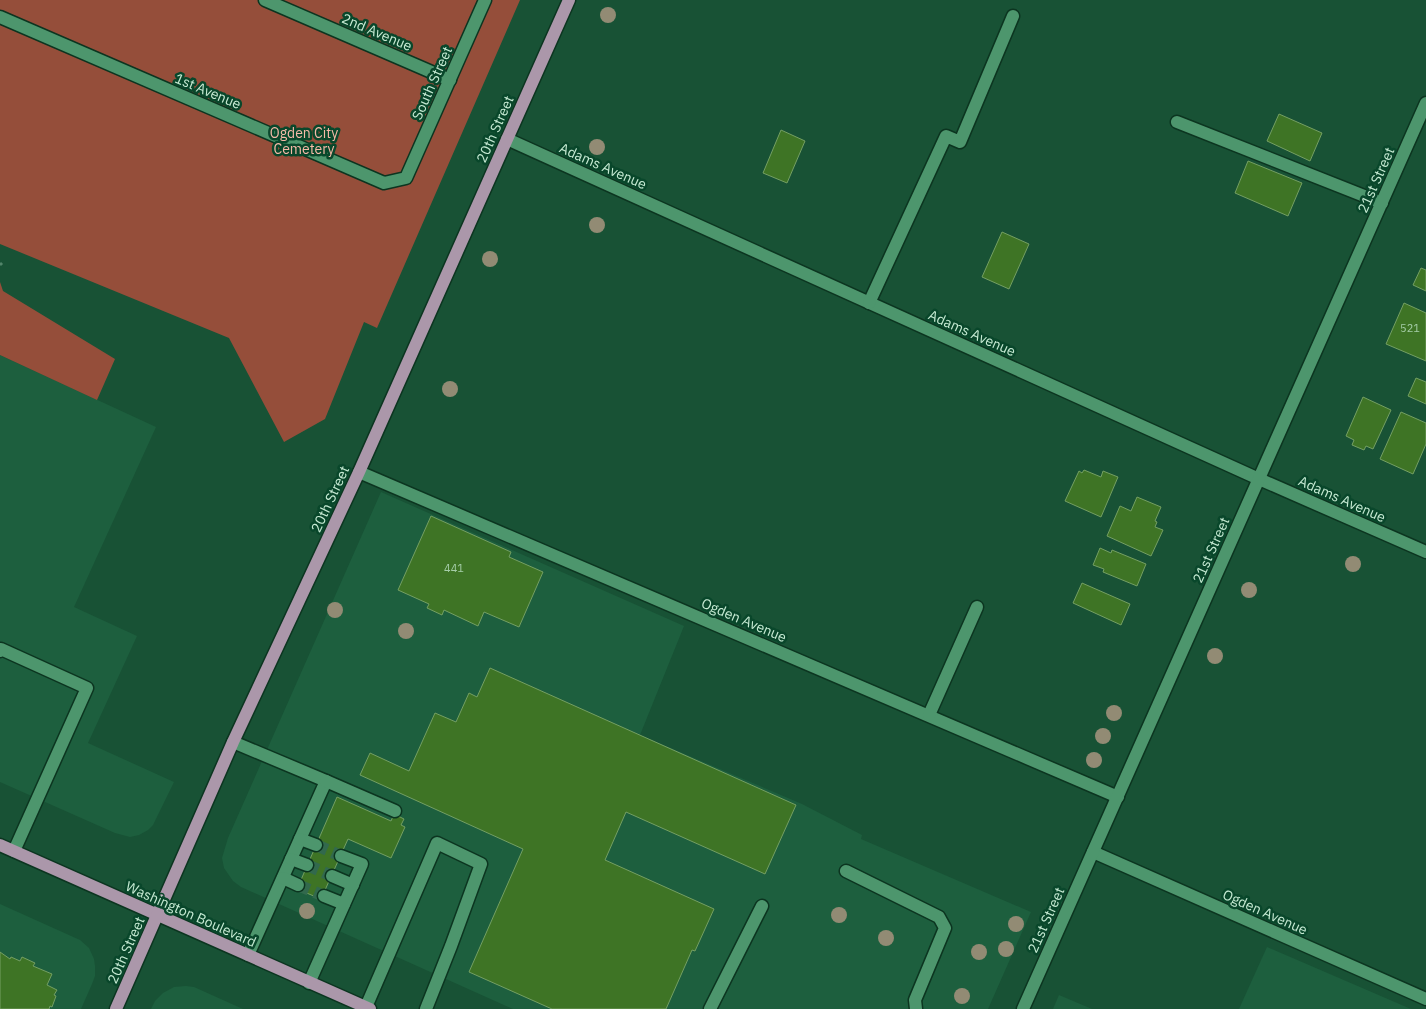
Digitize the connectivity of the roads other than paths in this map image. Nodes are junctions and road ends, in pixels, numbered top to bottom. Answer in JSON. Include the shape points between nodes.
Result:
{"nodes":[{"id":1,"x":265,"y":0,"type":"edge"},
{"id":2,"x":485,"y":0,"type":"edge"},
{"id":3,"x":569,"y":0,"type":"edge"},
{"id":4,"x":1013,"y":16,"type":"dead end"},
{"id":5,"x":0,"y":17,"type":"edge"},
{"id":6,"x":450,"y":80,"type":"junction"},
{"id":7,"x":1426,"y":103,"type":"edge"},
{"id":8,"x":1177,"y":122,"type":"dead end"},
{"id":9,"x":507,"y":139,"type":"junction"},
{"id":10,"x":406,"y":178,"type":"joint"},
{"id":11,"x":1382,"y":203,"type":"junction"},
{"id":12,"x":869,"y":303,"type":"junction"},
{"id":13,"x":359,"y":472,"type":"junction"},
{"id":14,"x":1259,"y":479,"type":"junction"},
{"id":15,"x":1426,"y":552,"type":"edge"},
{"id":16,"x":977,"y":607,"type":"dead end"},
{"id":17,"x":0,"y":651,"type":"edge"},
{"id":18,"x":929,"y":716,"type":"junction"},
{"id":19,"x":233,"y":742,"type":"junction"},
{"id":20,"x":326,"y":781,"type":"junction"},
{"id":21,"x":1118,"y":797,"type":"junction"},
{"id":22,"x":395,"y":810,"type":"dead end"},
{"id":23,"x":300,"y":839,"type":"junction"},
{"id":24,"x":0,"y":845,"type":"edge"},
{"id":25,"x":316,"y":845,"type":"tunnel mouth"},
{"id":26,"x":14,"y":851,"type":"junction"},
{"id":27,"x":1093,"y":852,"type":"junction"},
{"id":28,"x":341,"y":856,"type":"tunnel mouth"},
{"id":29,"x":291,"y":859,"type":"junction"},
{"id":30,"x":307,"y":865,"type":"tunnel mouth"},
{"id":31,"x":846,"y":871,"type":"dead end"},
{"id":32,"x":332,"y":876,"type":"tunnel mouth"},
{"id":33,"x":283,"y":878,"type":"junction"},
{"id":34,"x":298,"y":885,"type":"tunnel mouth"},
{"id":35,"x":353,"y":885,"type":"junction"},
{"id":36,"x":324,"y":896,"type":"tunnel mouth"},
{"id":37,"x":344,"y":904,"type":"junction"},
{"id":38,"x":762,"y":906,"type":"dead end"},
{"id":39,"x":157,"y":915,"type":"junction"},
{"id":40,"x":248,"y":955,"type":"junction"},
{"id":41,"x":309,"y":983,"type":"junction"},
{"id":42,"x":1426,"y":999,"type":"edge"},
{"id":43,"x":368,"y":1008,"type":"edge"},
{"id":44,"x":116,"y":1009,"type":"edge"},
{"id":45,"x":426,"y":1009,"type":"edge"},
{"id":46,"x":710,"y":1009,"type":"edge"},
{"id":47,"x":916,"y":1009,"type":"edge"},
{"id":48,"x":1023,"y":1009,"type":"edge"}],
"edges":[{"from":1,"to":6,"type":"street","name":"2nd Avenue"},
{"from":2,"to":6,"type":"street","name":"South Street"},
{"from":3,"to":9,"type":"main road","name":"20th Street"},
{"from":4,"to":12,"type":"street","via":[[960,142],[946,136]]},
{"from":5,"to":10,"type":"street","name":"1st Avenue","via":[[384,183]]},
{"from":6,"to":10,"type":"street","name":"South Street"},
{"from":7,"to":11,"type":"street","name":"21st Street"},
{"from":8,"to":11,"type":"street"},
{"from":9,"to":12,"type":"street","name":"Adams Avenue"},
{"from":9,"to":13,"type":"main road","name":"20th Street"},
{"from":11,"to":14,"type":"street","name":"21st Street"},
{"from":12,"to":14,"type":"street","name":"Adams Avenue"},
{"from":13,"to":18,"type":"street","name":"Ogden Avenue"},
{"from":13,"to":19,"type":"main road","name":"20th Street"},
{"from":14,"to":15,"type":"street","name":"Adams Avenue"},
{"from":14,"to":21,"type":"street","name":"21st Street"},
{"from":16,"to":18,"type":"street"},
{"from":17,"to":26,"type":"street","via":[[87,688]]},
{"from":18,"to":21,"type":"street","name":"Ogden Avenue"},
{"from":19,"to":20,"type":"street"},
{"from":19,"to":39,"type":"main road","name":"20th Street"},
{"from":20,"to":22,"type":"street"},
{"from":20,"to":23,"type":"street"},
{"from":21,"to":27,"type":"street","name":"21st Street"},
{"from":23,"to":25,"type":"street"},
{"from":23,"to":29,"type":"street"},
{"from":24,"to":26,"type":"main road","name":"Washington Boulevard"},
{"from":26,"to":39,"type":"main road","name":"Washington Boulevard"},
{"from":27,"to":42,"type":"street","name":"Ogden Avenue"},
{"from":27,"to":48,"type":"street","name":"21st Street"},
{"from":28,"to":35,"type":"street","via":[[362,864]]},
{"from":29,"to":30,"type":"street"},
{"from":29,"to":33,"type":"street"},
{"from":31,"to":47,"type":"street","via":[[939,916],[945,928],[915,1000]]},
{"from":32,"to":35,"type":"street"},
{"from":33,"to":34,"type":"street"},
{"from":33,"to":40,"type":"street"},
{"from":35,"to":37,"type":"street"},
{"from":36,"to":37,"type":"street"},
{"from":37,"to":41,"type":"street"},
{"from":38,"to":46,"type":"street"},
{"from":39,"to":40,"type":"main road","name":"Washington Boulevard"},
{"from":39,"to":44,"type":"main road","name":"20th Street"},
{"from":40,"to":41,"type":"main road","name":"Washington Boulevard"},
{"from":41,"to":43,"type":"main road","name":"Washington Boulevard"},
{"from":43,"to":45,"type":"street","via":[[437,843],[481,864]]}]}
